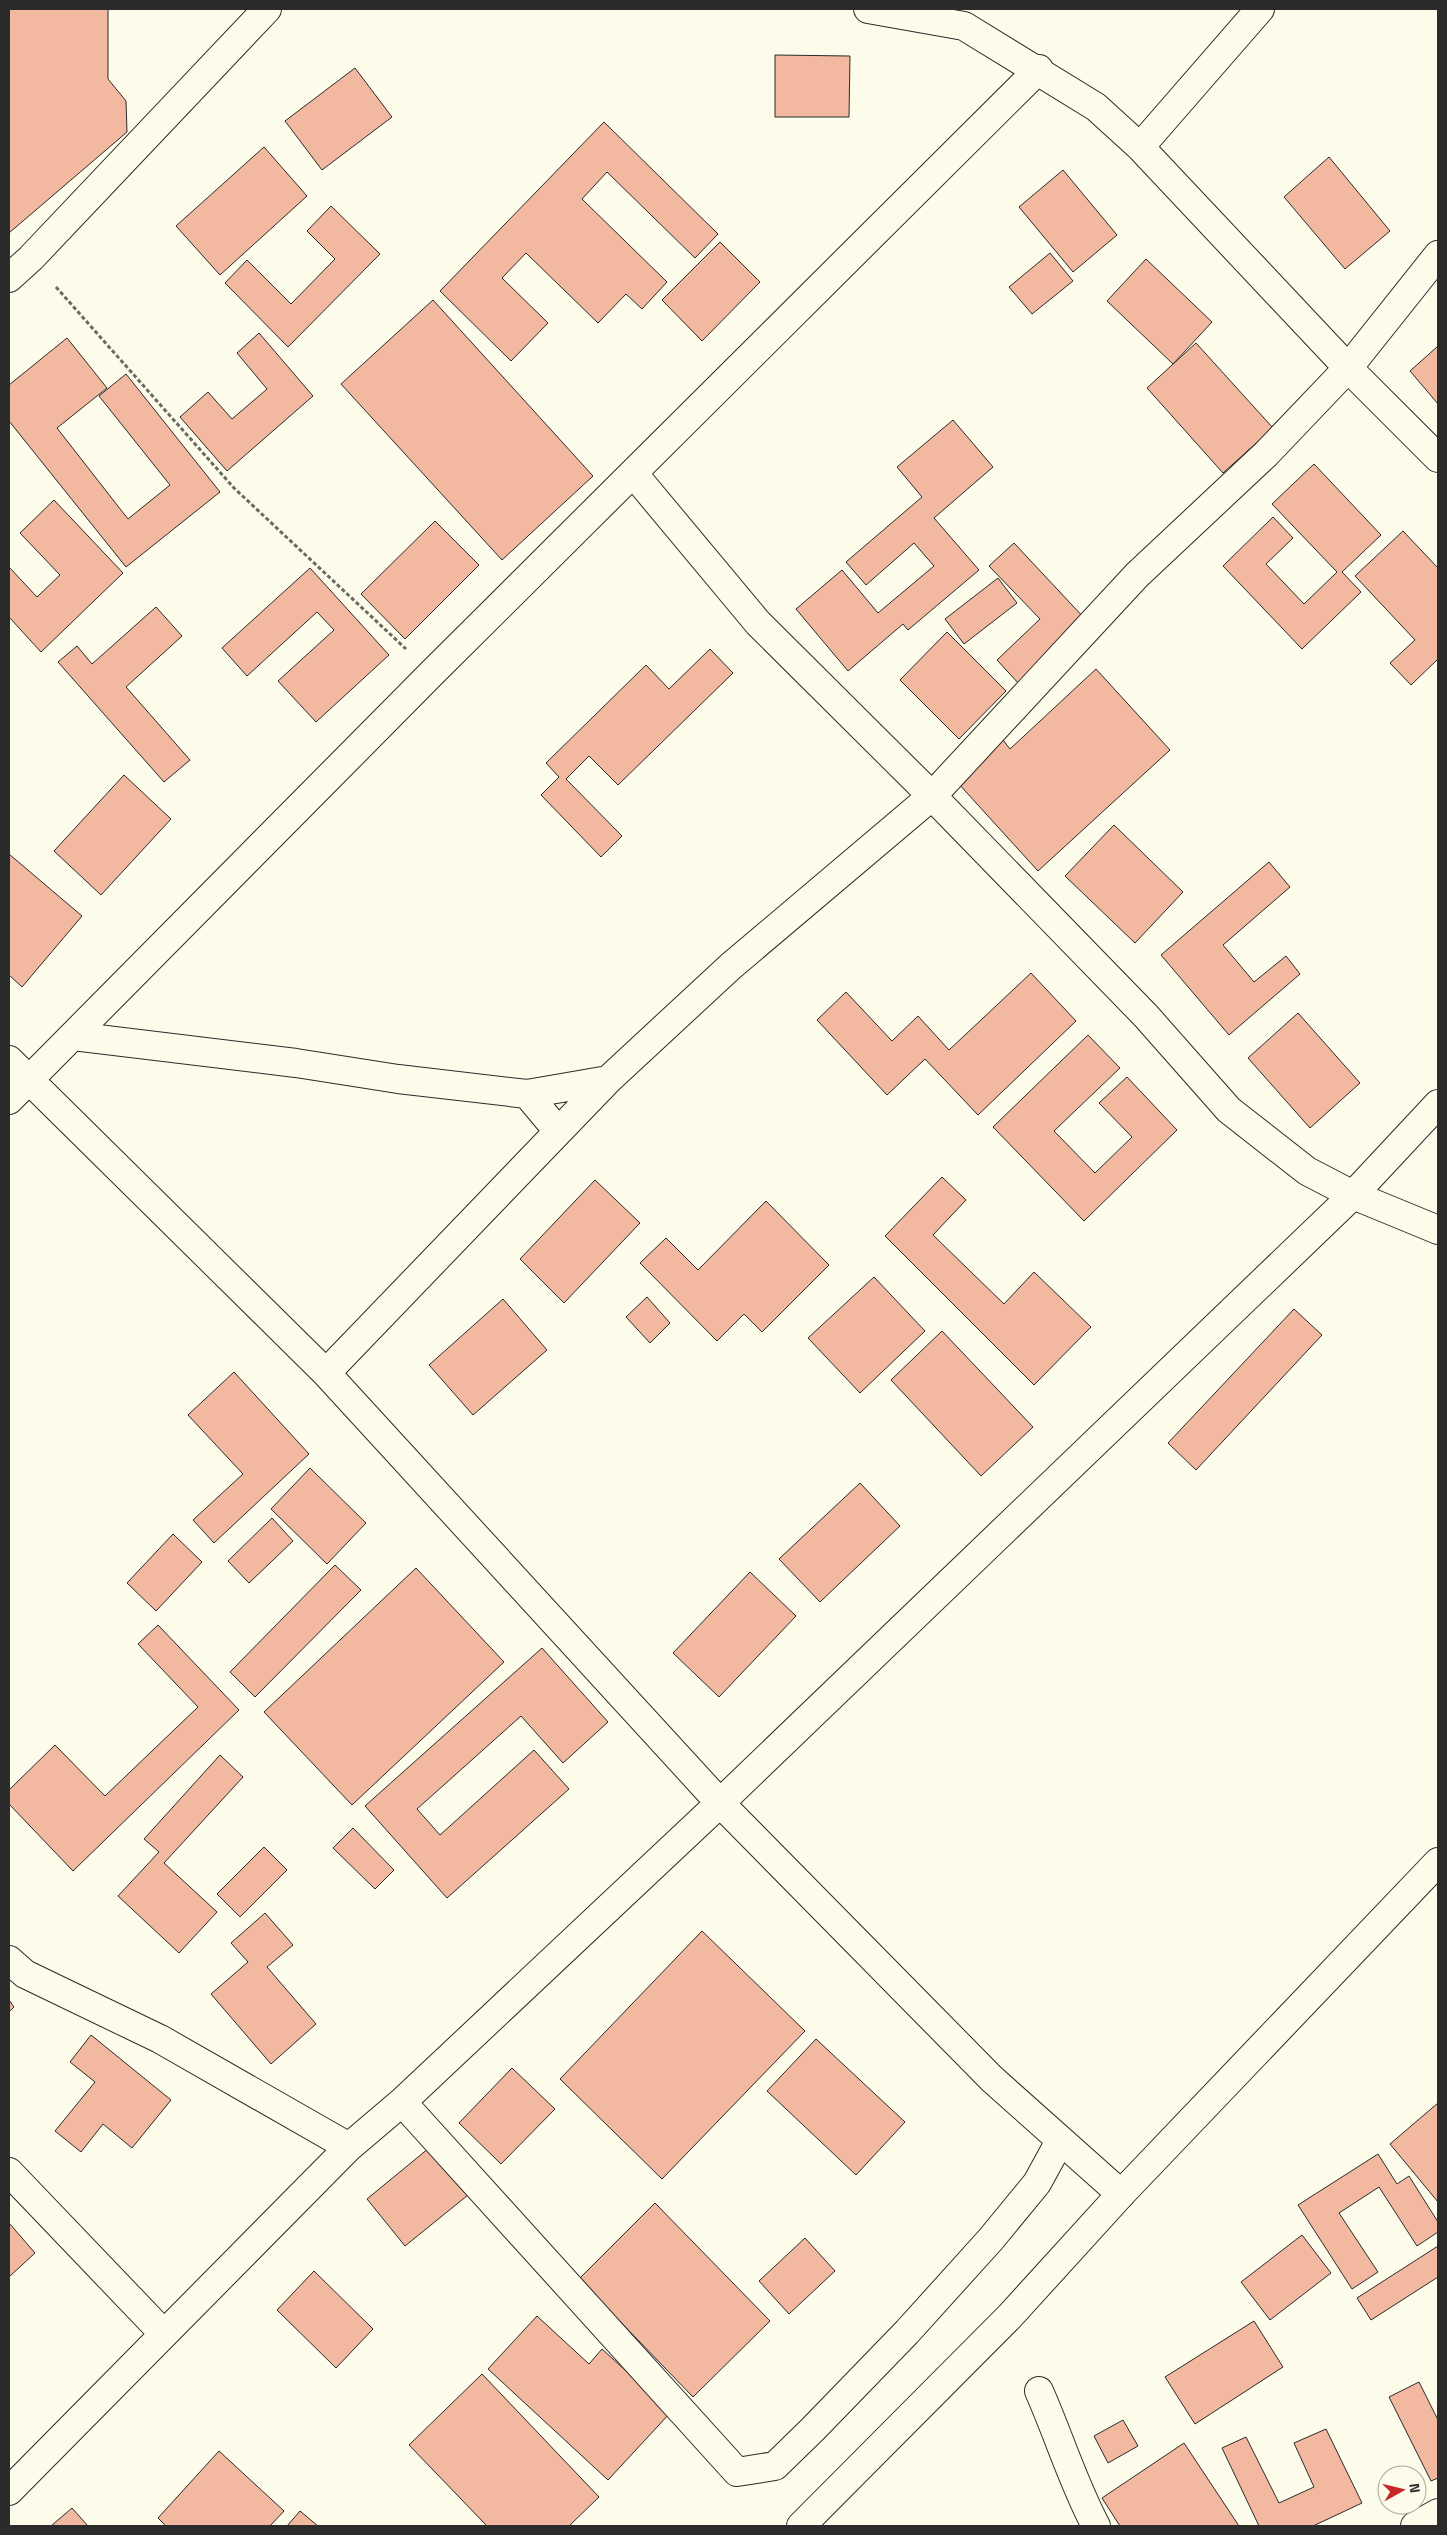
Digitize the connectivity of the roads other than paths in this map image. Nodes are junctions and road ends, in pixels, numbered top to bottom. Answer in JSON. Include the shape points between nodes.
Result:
{"nodes":[{"id":1,"x":267,"y":9,"type":"edge"},
{"id":2,"x":868,"y":9,"type":"edge"},
{"id":3,"x":1260,"y":9,"type":"edge"},
{"id":4,"x":1039,"y":69,"type":"junction"},
{"id":5,"x":1140,"y":147,"type":"junction"},
{"id":6,"x":1438,"y":255,"type":"edge"},
{"id":7,"x":9,"y":278,"type":"edge"},
{"id":8,"x":1348,"y":368,"type":"junction"},
{"id":9,"x":1438,"y":458,"type":"edge"},
{"id":10,"x":632,"y":473,"type":"junction"},
{"id":11,"x":932,"y":796,"type":"junction"},
{"id":12,"x":73,"y":1036,"type":"junction"},
{"id":13,"x":9,"y":1060,"type":"edge"},
{"id":14,"x":30,"y":1080,"type":"junction"},
{"id":15,"x":608,"y":1080,"type":"junction"},
{"id":16,"x":527,"y":1094,"type":"junction"},
{"id":17,"x":9,"y":1100,"type":"edge"},
{"id":18,"x":1438,"y":1104,"type":"edge"},
{"id":19,"x":558,"y":1131,"type":"junction"},
{"id":20,"x":1352,"y":1195,"type":"junction"},
{"id":21,"x":1438,"y":1230,"type":"edge"},
{"id":22,"x":326,"y":1373,"type":"junction"},
{"id":23,"x":720,"y":1803,"type":"junction"},
{"id":24,"x":1438,"y":1862,"type":"edge"},
{"id":25,"x":9,"y":1960,"type":"edge"},
{"id":26,"x":402,"y":2102,"type":"junction"},
{"id":27,"x":1060,"y":2141,"type":"junction"},
{"id":28,"x":348,"y":2147,"type":"junction"},
{"id":29,"x":9,"y":2172,"type":"edge"},
{"id":30,"x":1121,"y":2194,"type":"junction"},
{"id":31,"x":164,"y":2334,"type":"junction"},
{"id":32,"x":1039,"y":2391,"type":"dead end"},
{"id":33,"x":9,"y":2491,"type":"edge"},
{"id":34,"x":1438,"y":2513,"type":"edge"},
{"id":35,"x":801,"y":2526,"type":"edge"},
{"id":36,"x":1096,"y":2526,"type":"edge"},
{"id":37,"x":1415,"y":2526,"type":"edge"}],
"edges":[{"from":1,"to":7,"type":"main road"},
{"from":2,"to":4,"type":"main road","via":[[964,26]]},
{"from":3,"to":5,"type":"main road"},
{"from":4,"to":5,"type":"main road","via":[[1096,107]]},
{"from":4,"to":10,"type":"main road"},
{"from":5,"to":8,"type":"main road"},
{"from":6,"to":8,"type":"main road"},
{"from":8,"to":9,"type":"main road"},
{"from":8,"to":11,"type":"main road","via":[[1266,454],[1137,576]]},
{"from":10,"to":11,"type":"main road","via":[[758,623]]},
{"from":10,"to":12,"type":"main road"},
{"from":11,"to":15,"type":"main road","via":[[731,966]]},
{"from":11,"to":20,"type":"main road","via":[[1146,1016],[1229,1110],[1307,1171]]},
{"from":12,"to":14,"type":"main road"},
{"from":12,"to":16,"type":"main road"},
{"from":13,"to":14,"type":"main road"},
{"from":14,"to":17,"type":"main road"},
{"from":14,"to":22,"type":"main road"},
{"from":15,"to":16,"type":"main road"},
{"from":15,"to":19,"type":"main road"},
{"from":16,"to":19,"type":"main road"},
{"from":18,"to":20,"type":"main road"},
{"from":19,"to":22,"type":"main road"},
{"from":20,"to":21,"type":"main road"},
{"from":20,"to":23,"type":"main road"},
{"from":22,"to":23,"type":"main road"},
{"from":23,"to":26,"type":"main road"},
{"from":23,"to":27,"type":"main road","via":[[992,2079]]},
{"from":24,"to":30,"type":"main road"},
{"from":25,"to":28,"type":"main road","via":[[25,1974],[160,2039]]},
{"from":26,"to":27,"type":"main road","via":[[737,2472],[775,2466],[814,2429],[991,2239],[1037,2183]]},
{"from":26,"to":28,"type":"main road"},
{"from":27,"to":30,"type":"main road"},
{"from":28,"to":31,"type":"main road"},
{"from":29,"to":31,"type":"main road"},
{"from":30,"to":35,"type":"main road","via":[[1010,2316]]},
{"from":31,"to":33,"type":"main road"},
{"from":32,"to":36,"type":"main road","via":[[1078,2492]]},
{"from":34,"to":37,"type":"main road"}]}
